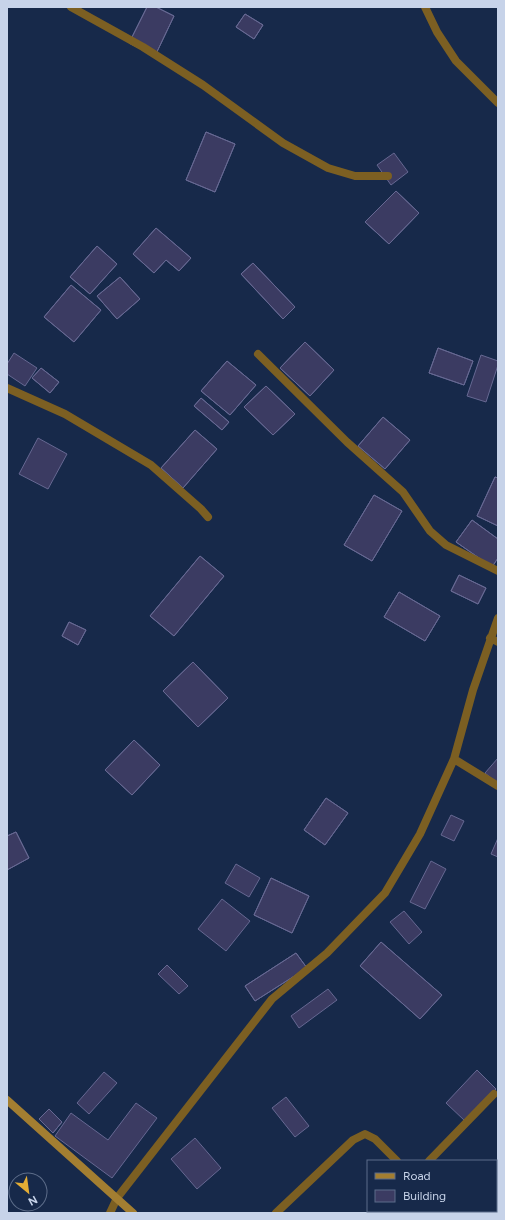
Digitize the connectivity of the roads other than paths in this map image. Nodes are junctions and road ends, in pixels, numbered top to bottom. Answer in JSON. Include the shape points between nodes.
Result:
{"nodes":[{"id":1,"x":71,"y":7,"type":"edge"},
{"id":2,"x":425,"y":7,"type":"edge"},
{"id":3,"x":498,"y":103,"type":"edge"},
{"id":4,"x":388,"y":176,"type":"dead end"},
{"id":5,"x":258,"y":354,"type":"dead end"},
{"id":6,"x":7,"y":388,"type":"edge"},
{"id":7,"x":208,"y":517,"type":"dead end"},
{"id":8,"x":498,"y":571,"type":"edge"},
{"id":9,"x":498,"y":618,"type":"edge"},
{"id":10,"x":494,"y":640,"type":"edge"},
{"id":11,"x":454,"y":759,"type":"junction"},
{"id":12,"x":498,"y":786,"type":"edge"},
{"id":13,"x":494,"y":1094,"type":"dead end"},
{"id":14,"x":7,"y":1100,"type":"edge"},
{"id":15,"x":396,"y":1160,"type":"edge"},
{"id":16,"x":429,"y":1160,"type":"edge"},
{"id":17,"x":117,"y":1198,"type":"junction"},
{"id":18,"x":110,"y":1213,"type":"edge"},
{"id":19,"x":133,"y":1213,"type":"edge"},
{"id":20,"x":276,"y":1213,"type":"edge"}],
"edges":[{"from":1,"to":4,"type":"street","via":[[143,47],[203,85],[284,144],[328,168],[354,176]]},
{"from":2,"to":3,"type":"street","via":[[437,32],[456,61]]},
{"from":5,"to":8,"type":"street","via":[[347,442],[403,492],[430,531],[446,545]]},
{"from":6,"to":7,"type":"street","via":[[65,414],[151,465]]},
{"from":9,"to":10,"type":"street"},
{"from":10,"to":11,"type":"street","via":[[474,690]]},
{"from":11,"to":12,"type":"street"},
{"from":11,"to":17,"type":"street","via":[[420,834],[385,893],[327,953],[272,999]]},
{"from":13,"to":16,"type":"street"},
{"from":14,"to":17,"type":"street"},
{"from":15,"to":20,"type":"street","via":[[375,1139],[365,1134],[353,1140]]},
{"from":17,"to":18,"type":"street"},
{"from":17,"to":19,"type":"street"}]}
